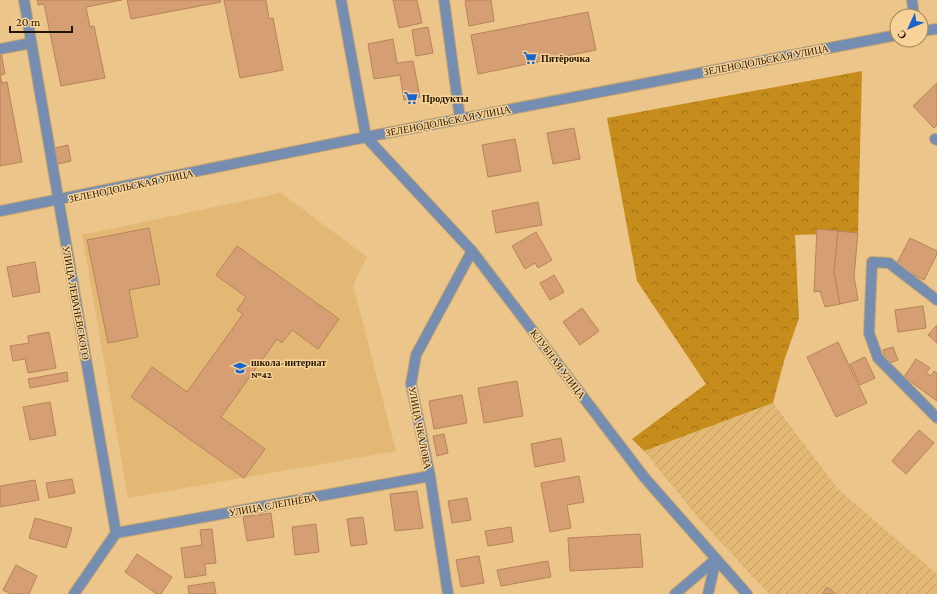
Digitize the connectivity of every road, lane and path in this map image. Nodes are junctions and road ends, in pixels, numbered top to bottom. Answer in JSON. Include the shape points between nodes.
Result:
{"nodes":[{"id":1,"x":24,"y":0,"type":"edge"},
{"id":2,"x":341,"y":0,"type":"edge"},
{"id":3,"x":444,"y":0,"type":"edge"},
{"id":4,"x":889,"y":37,"type":"edge"},
{"id":5,"x":31,"y":43,"type":"junction"},
{"id":6,"x":0,"y":49,"type":"edge"},
{"id":7,"x":460,"y":119,"type":"junction"},
{"id":8,"x":366,"y":137,"type":"junction"},
{"id":9,"x":58,"y":200,"type":"junction"},
{"id":10,"x":0,"y":211,"type":"edge"},
{"id":11,"x":472,"y":251,"type":"junction"},
{"id":12,"x":937,"y":300,"type":"edge"},
{"id":13,"x":937,"y":418,"type":"edge"},
{"id":14,"x":430,"y":476,"type":"junction"},
{"id":15,"x":116,"y":533,"type":"junction"},
{"id":16,"x":716,"y":559,"type":"junction"},
{"id":17,"x":74,"y":594,"type":"edge"},
{"id":18,"x":448,"y":594,"type":"edge"},
{"id":19,"x":675,"y":594,"type":"edge"},
{"id":20,"x":708,"y":594,"type":"edge"},
{"id":21,"x":748,"y":594,"type":"edge"}],
"edges":[{"from":1,"to":5,"type":"street","name":"УЛИЦА ЛЕВАНЕВСКОГО"},
{"from":2,"to":8,"type":"street"},
{"from":3,"to":7,"type":"street"},
{"from":4,"to":7,"type":"street","name":"ЗЕЛЕНОДОЛЬСКАЯ УЛИЦА"},
{"from":5,"to":6,"type":"street"},
{"from":5,"to":9,"type":"street","name":"УЛИЦА ЛЕВАНЕВСКОГО"},
{"from":7,"to":8,"type":"street","name":"ЗЕЛЕНОДОЛЬСКАЯ УЛИЦА"},
{"from":8,"to":9,"type":"street","name":"ЗЕЛЕНОДОЛЬСКАЯ УЛИЦА"},
{"from":8,"to":11,"type":"street","name":"КЛУБНАЯ УЛИЦА"},
{"from":9,"to":10,"type":"street","name":"ЗЕЛЕНОДОЛЬСКАЯ УЛИЦА"},
{"from":9,"to":15,"type":"street","name":"УЛИЦА ЛЕВАНЕВСКОГО"},
{"from":11,"to":14,"type":"street","name":"УЛИЦА ЧКАЛОВА","via":[[416,355],[411,384]]},
{"from":11,"to":16,"type":"street","name":"КЛУБНАЯ УЛИЦА","via":[[644,477]]},
{"from":12,"to":13,"type":"street","via":[[889,263],[872,262],[869,333],[878,358]]},
{"from":14,"to":15,"type":"street","name":"УЛИЦА СЛЕПНЁВА"},
{"from":14,"to":18,"type":"street","name":"УЛИЦА ЧКАЛОВА"},
{"from":15,"to":17,"type":"street"},
{"from":16,"to":19,"type":"street"},
{"from":16,"to":20,"type":"street"},
{"from":16,"to":21,"type":"street","name":"КЛУБНАЯ УЛИЦА"}]}
